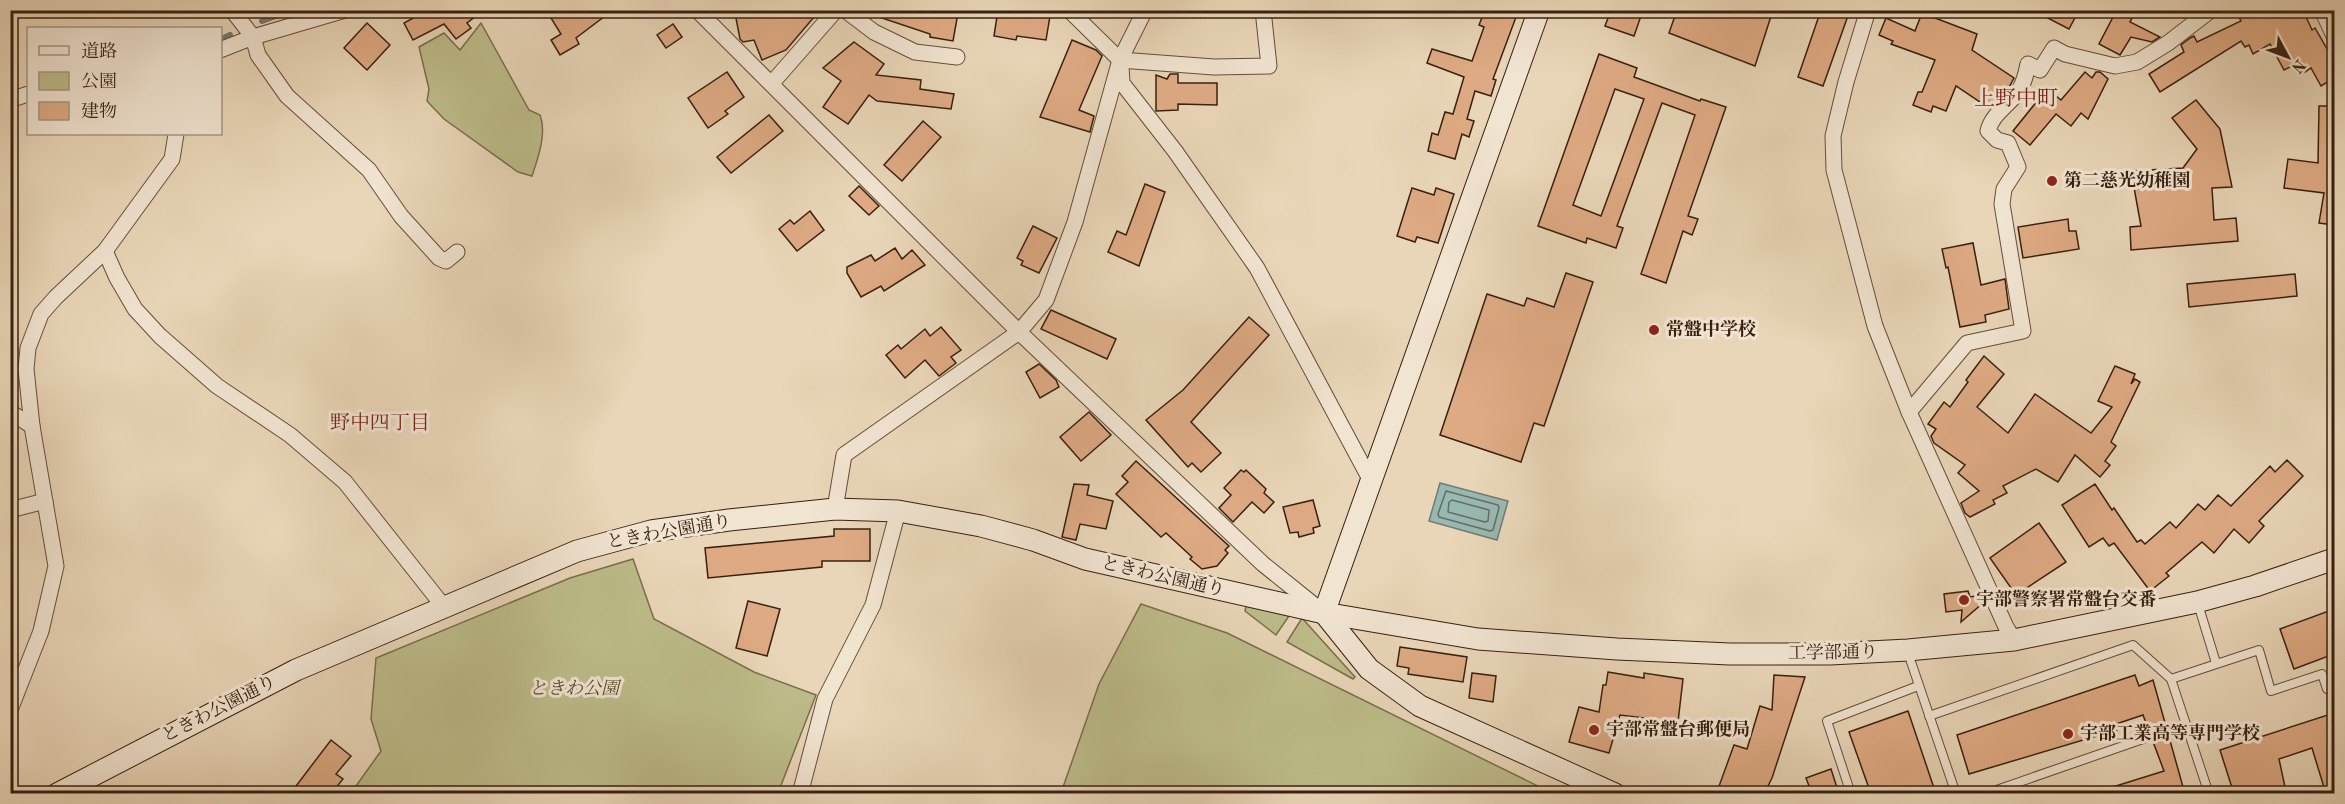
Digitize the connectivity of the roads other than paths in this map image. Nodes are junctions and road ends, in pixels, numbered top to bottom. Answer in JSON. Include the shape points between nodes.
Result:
{"nodes":[{"id":1,"x":232,"y":10,"type":"edge"},
{"id":2,"x":345,"y":10,"type":"edge"},
{"id":3,"x":697,"y":10,"type":"edge"},
{"id":4,"x":836,"y":10,"type":"edge"},
{"id":5,"x":845,"y":10,"type":"edge"},
{"id":6,"x":1070,"y":10,"type":"edge"},
{"id":7,"x":1145,"y":10,"type":"edge"},
{"id":8,"x":1263,"y":10,"type":"edge"},
{"id":9,"x":1539,"y":10,"type":"edge"},
{"id":10,"x":1868,"y":10,"type":"edge"},
{"id":11,"x":2211,"y":10,"type":"edge"},
{"id":12,"x":2322,"y":10,"type":"edge"},
{"id":13,"x":2334,"y":36,"type":"edge"},
{"id":14,"x":253,"y":37,"type":"junction"},
{"id":15,"x":222,"y":49,"type":"edge"},
{"id":16,"x":957,"y":57,"type":"dead end"},
{"id":17,"x":1120,"y":60,"type":"junction"},
{"id":18,"x":772,"y":83,"type":"junction"},
{"id":19,"x":27,"y":94,"type":"edge"},
{"id":20,"x":10,"y":100,"type":"edge"},
{"id":21,"x":176,"y":135,"type":"edge"},
{"id":22,"x":105,"y":251,"type":"junction"},
{"id":23,"x":457,"y":252,"type":"dead end"},
{"id":24,"x":1019,"y":332,"type":"junction"},
{"id":25,"x":10,"y":412,"type":"edge"},
{"id":26,"x":1909,"y":412,"type":"junction"},
{"id":27,"x":32,"y":426,"type":"junction"},
{"id":28,"x":1371,"y":481,"type":"junction"},
{"id":29,"x":45,"y":501,"type":"junction"},
{"id":30,"x":836,"y":509,"type":"junction"},
{"id":31,"x":10,"y":510,"type":"edge"},
{"id":32,"x":898,"y":511,"type":"junction"},
{"id":33,"x":2334,"y":559,"type":"edge"},
{"id":34,"x":2197,"y":602,"type":"junction"},
{"id":35,"x":444,"y":607,"type":"junction"},
{"id":36,"x":1324,"y":613,"type":"junction"},
{"id":37,"x":2014,"y":640,"type":"junction"},
{"id":38,"x":1908,"y":650,"type":"junction"},
{"id":39,"x":2216,"y":663,"type":"junction"},
{"id":40,"x":2170,"y":679,"type":"junction"},
{"id":41,"x":1918,"y":686,"type":"junction"},
{"id":42,"x":2334,"y":687,"type":"edge"},
{"id":43,"x":10,"y":710,"type":"edge"},
{"id":44,"x":1929,"y":716,"type":"junction"},
{"id":45,"x":2143,"y":739,"type":"dead end"},
{"id":46,"x":57,"y":794,"type":"edge"},
{"id":47,"x":800,"y":794,"type":"edge"},
{"id":48,"x":1615,"y":794,"type":"edge"},
{"id":49,"x":1851,"y":794,"type":"edge"},
{"id":50,"x":1956,"y":794,"type":"edge"},
{"id":51,"x":1985,"y":794,"type":"edge"},
{"id":52,"x":2209,"y":794,"type":"edge"}],
"edges":[{"from":1,"to":14,"type":"street"},
{"from":2,"to":14,"type":"street"},
{"from":3,"to":18,"type":"street"},
{"from":4,"to":18,"type":"street"},
{"from":5,"to":16,"type":"street","via":[[874,32],[915,52]]},
{"from":6,"to":17,"type":"street"},
{"from":7,"to":17,"type":"street"},
{"from":8,"to":17,"type":"street","via":[[1269,66]]},
{"from":9,"to":28,"type":"street"},
{"from":10,"to":26,"type":"street","via":[[1833,136],[1834,170],[1875,326]]},
{"from":11,"to":26,"type":"street","via":[[2137,62],[2115,66],[2054,48],[2040,70],[2028,64],[2019,91],[1996,114],[1988,131],[1997,140],[2008,143],[2018,167],[2004,189],[2002,204],[2023,331],[1967,343]]},
{"from":12,"to":13,"type":"street"},
{"from":14,"to":15,"type":"street"},
{"from":14,"to":23,"type":"street","via":[[258,55],[287,96],[369,170],[401,216],[438,258],[446,261]]},
{"from":17,"to":24,"type":"street","via":[[1075,222],[1046,300]]},
{"from":17,"to":28,"type":"street","via":[[1122,83],[1257,267]]},
{"from":18,"to":24,"type":"street"},
{"from":19,"to":20,"type":"street"},
{"from":21,"to":22,"type":"street","via":[[172,159]]},
{"from":22,"to":27,"type":"street","via":[[56,297],[33,330],[26,369]]},
{"from":22,"to":35,"type":"street","via":[[135,309],[160,336],[217,386],[290,435],[345,482]]},
{"from":24,"to":30,"type":"street","via":[[844,455]]},
{"from":24,"to":36,"type":"street","via":[[1263,564]]},
{"from":25,"to":27,"type":"street"},
{"from":26,"to":37,"type":"street"},
{"from":27,"to":29,"type":"street"},
{"from":28,"to":36,"type":"street"},
{"from":29,"to":31,"type":"street"},
{"from":29,"to":43,"type":"street","via":[[56,566],[41,630]]},
{"from":30,"to":32,"type":"street","name":"ときわ公園通り"},
{"from":30,"to":35,"type":"street","name":"ときわ公園通り","via":[[651,531],[577,551]]},
{"from":32,"to":36,"type":"street","name":"ときわ公園通り","via":[[981,526],[1085,559]]},
{"from":32,"to":47,"type":"street","via":[[873,604],[825,699]]},
{"from":33,"to":34,"type":"street","name":"工学部通り"},
{"from":34,"to":37,"type":"street","name":"工学部通り"},
{"from":34,"to":39,"type":"lane"},
{"from":35,"to":46,"type":"street","name":"ときわ公園通り","via":[[296,670]]},
{"from":36,"to":38,"type":"street","name":"工学部通り","via":[[1478,639],[1617,649],[1730,654]]},
{"from":36,"to":48,"type":"street","via":[[1369,669],[1420,706]]},
{"from":37,"to":38,"type":"street","name":"工学部通り"},
{"from":38,"to":41,"type":"lane"},
{"from":39,"to":40,"type":"lane"},
{"from":39,"to":42,"type":"lane","via":[[2259,650],[2271,691],[2322,674],[2327,689]]},
{"from":40,"to":44,"type":"lane","via":[[2133,645]]},
{"from":40,"to":52,"type":"lane"},
{"from":41,"to":44,"type":"lane"},
{"from":41,"to":49,"type":"lane","via":[[1827,721]]},
{"from":44,"to":50,"type":"lane"},
{"from":45,"to":51,"type":"lane"}]}
